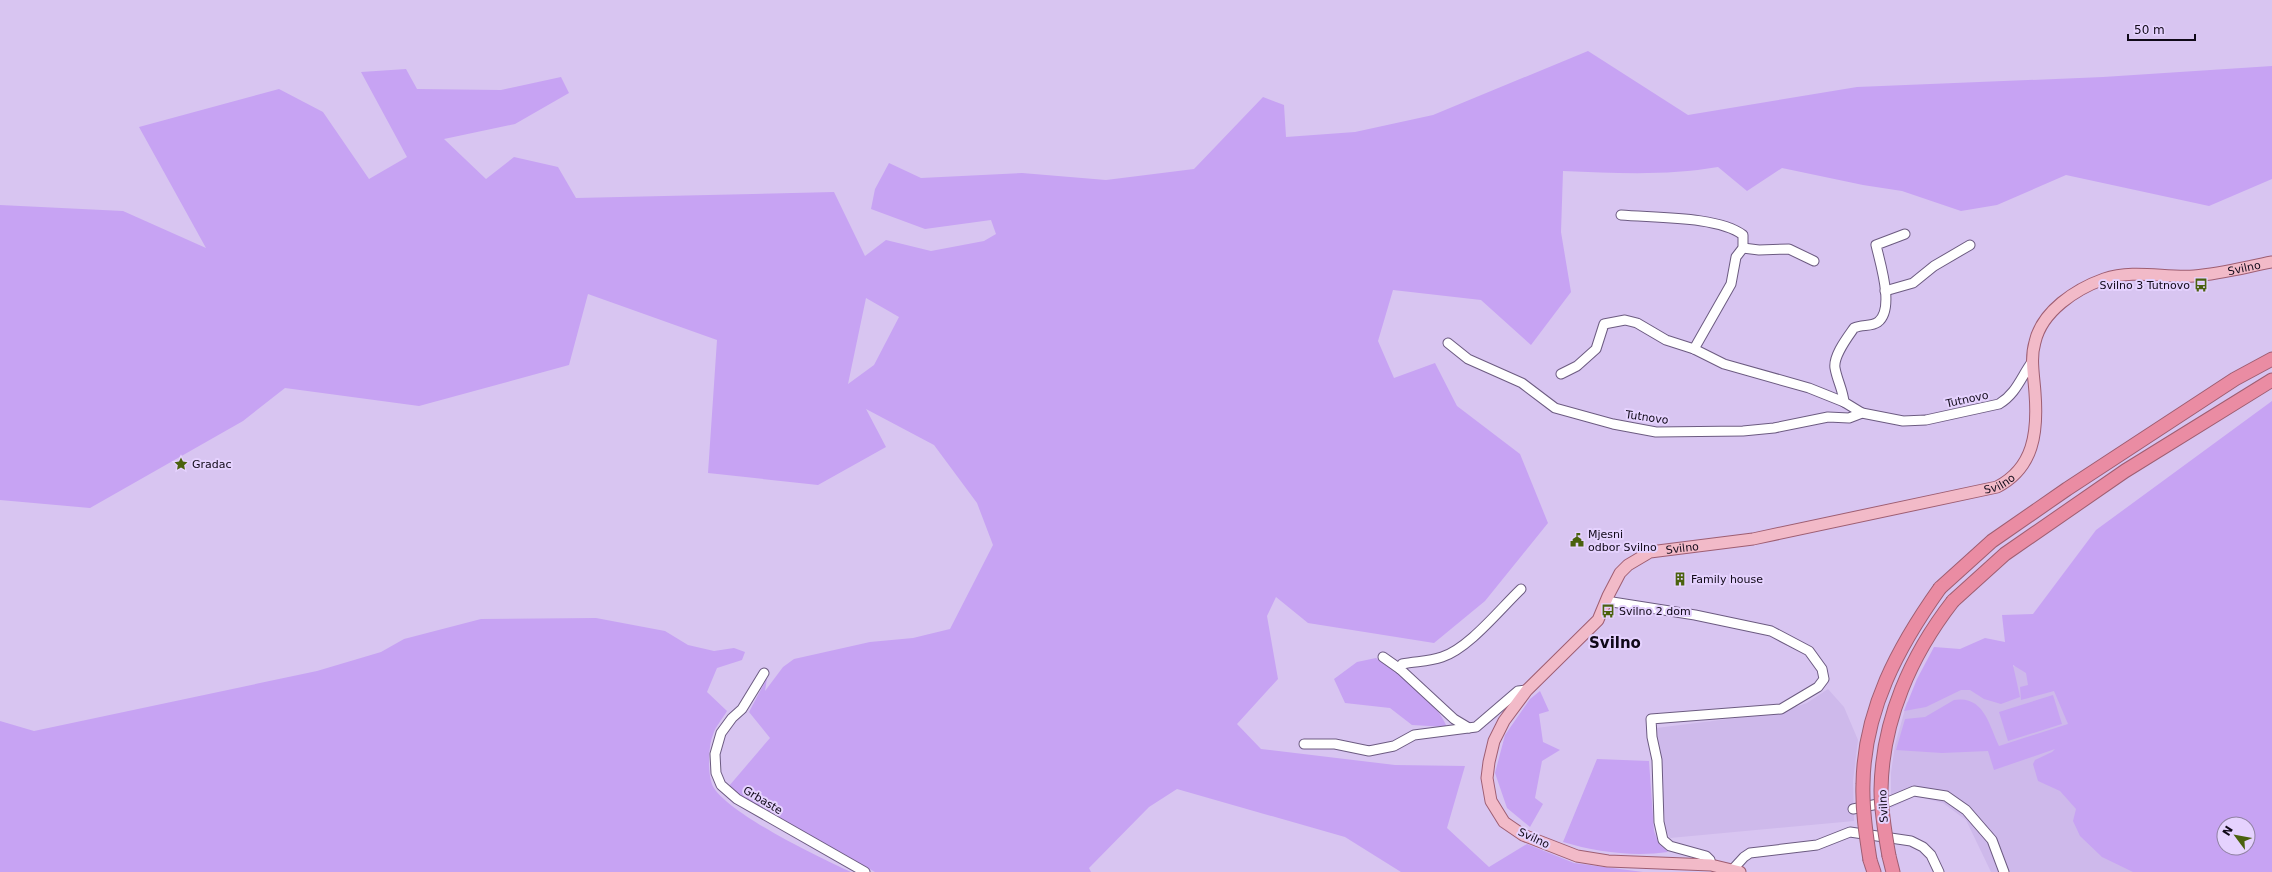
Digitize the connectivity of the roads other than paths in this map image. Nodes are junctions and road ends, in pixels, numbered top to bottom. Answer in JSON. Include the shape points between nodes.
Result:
{"nodes":[{"id":1,"x":1621,"y":215,"type":"dead end"},
{"id":2,"x":1905,"y":234,"type":"dead end"},
{"id":3,"x":1970,"y":245,"type":"dead end"},
{"id":4,"x":1742,"y":248,"type":"junction"},
{"id":5,"x":1814,"y":261,"type":"dead end"},
{"id":6,"x":2272,"y":262,"type":"edge"},
{"id":7,"x":1885,"y":291,"type":"junction"},
{"id":8,"x":1448,"y":343,"type":"dead end"},
{"id":9,"x":1694,"y":350,"type":"junction"},
{"id":10,"x":2272,"y":359,"type":"edge"},
{"id":11,"x":2032,"y":362,"type":"junction"},
{"id":12,"x":1561,"y":374,"type":"dead end"},
{"id":13,"x":2272,"y":380,"type":"edge"},
{"id":14,"x":1844,"y":402,"type":"junction"},
{"id":15,"x":1862,"y":413,"type":"junction"},
{"id":16,"x":1521,"y":590,"type":"dead end"},
{"id":17,"x":1606,"y":601,"type":"junction"},
{"id":18,"x":1383,"y":657,"type":"dead end"},
{"id":19,"x":1400,"y":669,"type":"junction"},
{"id":20,"x":764,"y":673,"type":"dead end"},
{"id":21,"x":1527,"y":690,"type":"junction"},
{"id":22,"x":1469,"y":728,"type":"junction"},
{"id":23,"x":1304,"y":744,"type":"dead end"},
{"id":24,"x":1853,"y":809,"type":"dead end"},
{"id":25,"x":1711,"y":865,"type":"junction"},
{"id":26,"x":1872,"y":866,"type":"edge"},
{"id":27,"x":1737,"y":870,"type":"edge"},
{"id":28,"x":865,"y":872,"type":"edge"},
{"id":29,"x":1893,"y":872,"type":"edge"},
{"id":30,"x":1939,"y":872,"type":"edge"},
{"id":31,"x":2004,"y":872,"type":"edge"}],
"edges":[{"from":1,"to":4,"type":"street","via":[[1696,221],[1732,228],[1743,235]]},
{"from":2,"to":7,"type":"street","via":[[1876,245]]},
{"from":3,"to":7,"type":"street","via":[[1934,266],[1913,284]]},
{"from":4,"to":5,"type":"street","via":[[1789,249]]},
{"from":4,"to":9,"type":"street","via":[[1736,257],[1725,297]]},
{"from":6,"to":11,"type":"main road","name":"Svilno","via":[[2200,275],[2142,273],[2104,279],[2074,294],[2048,316],[2037,335]]},
{"from":7,"to":14,"type":"street","via":[[1883,315],[1879,321],[1854,328],[1836,358],[1835,369]]},
{"from":8,"to":15,"type":"street","name":"Tutnovo","via":[[1468,359],[1522,383],[1555,408],[1613,424],[1656,432],[1743,431],[1828,418],[1849,418]]},
{"from":9,"to":12,"type":"street","name":"Tutnovo","via":[[1666,340],[1637,322],[1612,321],[1601,328],[1600,340],[1592,354]]},
{"from":9,"to":14,"type":"street","name":"Tutnovo","via":[[1724,364],[1787,381]]},
{"from":10,"to":26,"type":"highway","name":"Svilno","bridge":true,"via":[[2236,379],[2067,489],[1992,541],[1940,588],[1911,629],[1890,667],[1876,706],[1867,746],[1863,784],[1865,826]]},
{"from":11,"to":15,"type":"street","name":"Tutnovo","via":[[2010,398],[1999,404],[1915,421]]},
{"from":11,"to":17,"type":"main road","name":"Svilno","via":[[2036,412],[2032,448],[2023,467],[2009,480],[1981,492],[1761,538],[1650,552],[1620,573]]},
{"from":13,"to":29,"type":"highway","name":"Svilno","bridge":true,"via":[[2125,471],[2012,549],[1953,601],[1935,624],[1913,662],[1894,710],[1884,754],[1881,790],[1883,821]]},
{"from":14,"to":15,"type":"street","name":"Tutnovo"},
{"from":16,"to":19,"type":"street","via":[[1459,648],[1443,657],[1402,664]]},
{"from":17,"to":21,"type":"main road","name":"Svilno","via":[[1600,616],[1590,629]]},
{"from":17,"to":25,"type":"street","name":"Svilno","via":[[1695,615],[1771,631],[1809,651],[1822,669],[1824,679],[1818,687],[1781,709],[1651,719],[1662,840],[1670,846],[1706,856]]},
{"from":18,"to":19,"type":"street"},
{"from":19,"to":22,"type":"street","via":[[1454,719]]},
{"from":20,"to":28,"type":"street","name":"Grbaste","via":[[742,709],[721,733],[715,754],[716,773],[721,785],[737,799]]},
{"from":21,"to":22,"type":"street","name":"Svilno","via":[[1518,691],[1476,726]]},
{"from":21,"to":25,"type":"main road","name":"Svilno","via":[[1504,721],[1494,741],[1489,762],[1487,778],[1491,801],[1504,822],[1523,835],[1577,856],[1608,861]]},
{"from":22,"to":23,"type":"street","name":"Svilno","via":[[1414,735],[1394,746],[1369,751],[1334,744]]},
{"from":24,"to":31,"type":"street","via":[[1888,802],[1914,791],[1946,796],[1966,810],[1992,840]]},
{"from":25,"to":27,"type":"main road","name":"Svilno"},
{"from":27,"to":30,"type":"street","name":"Svilno","via":[[1744,857],[1750,853],[1817,845],[1850,832],[1911,840],[1931,854]]}]}
